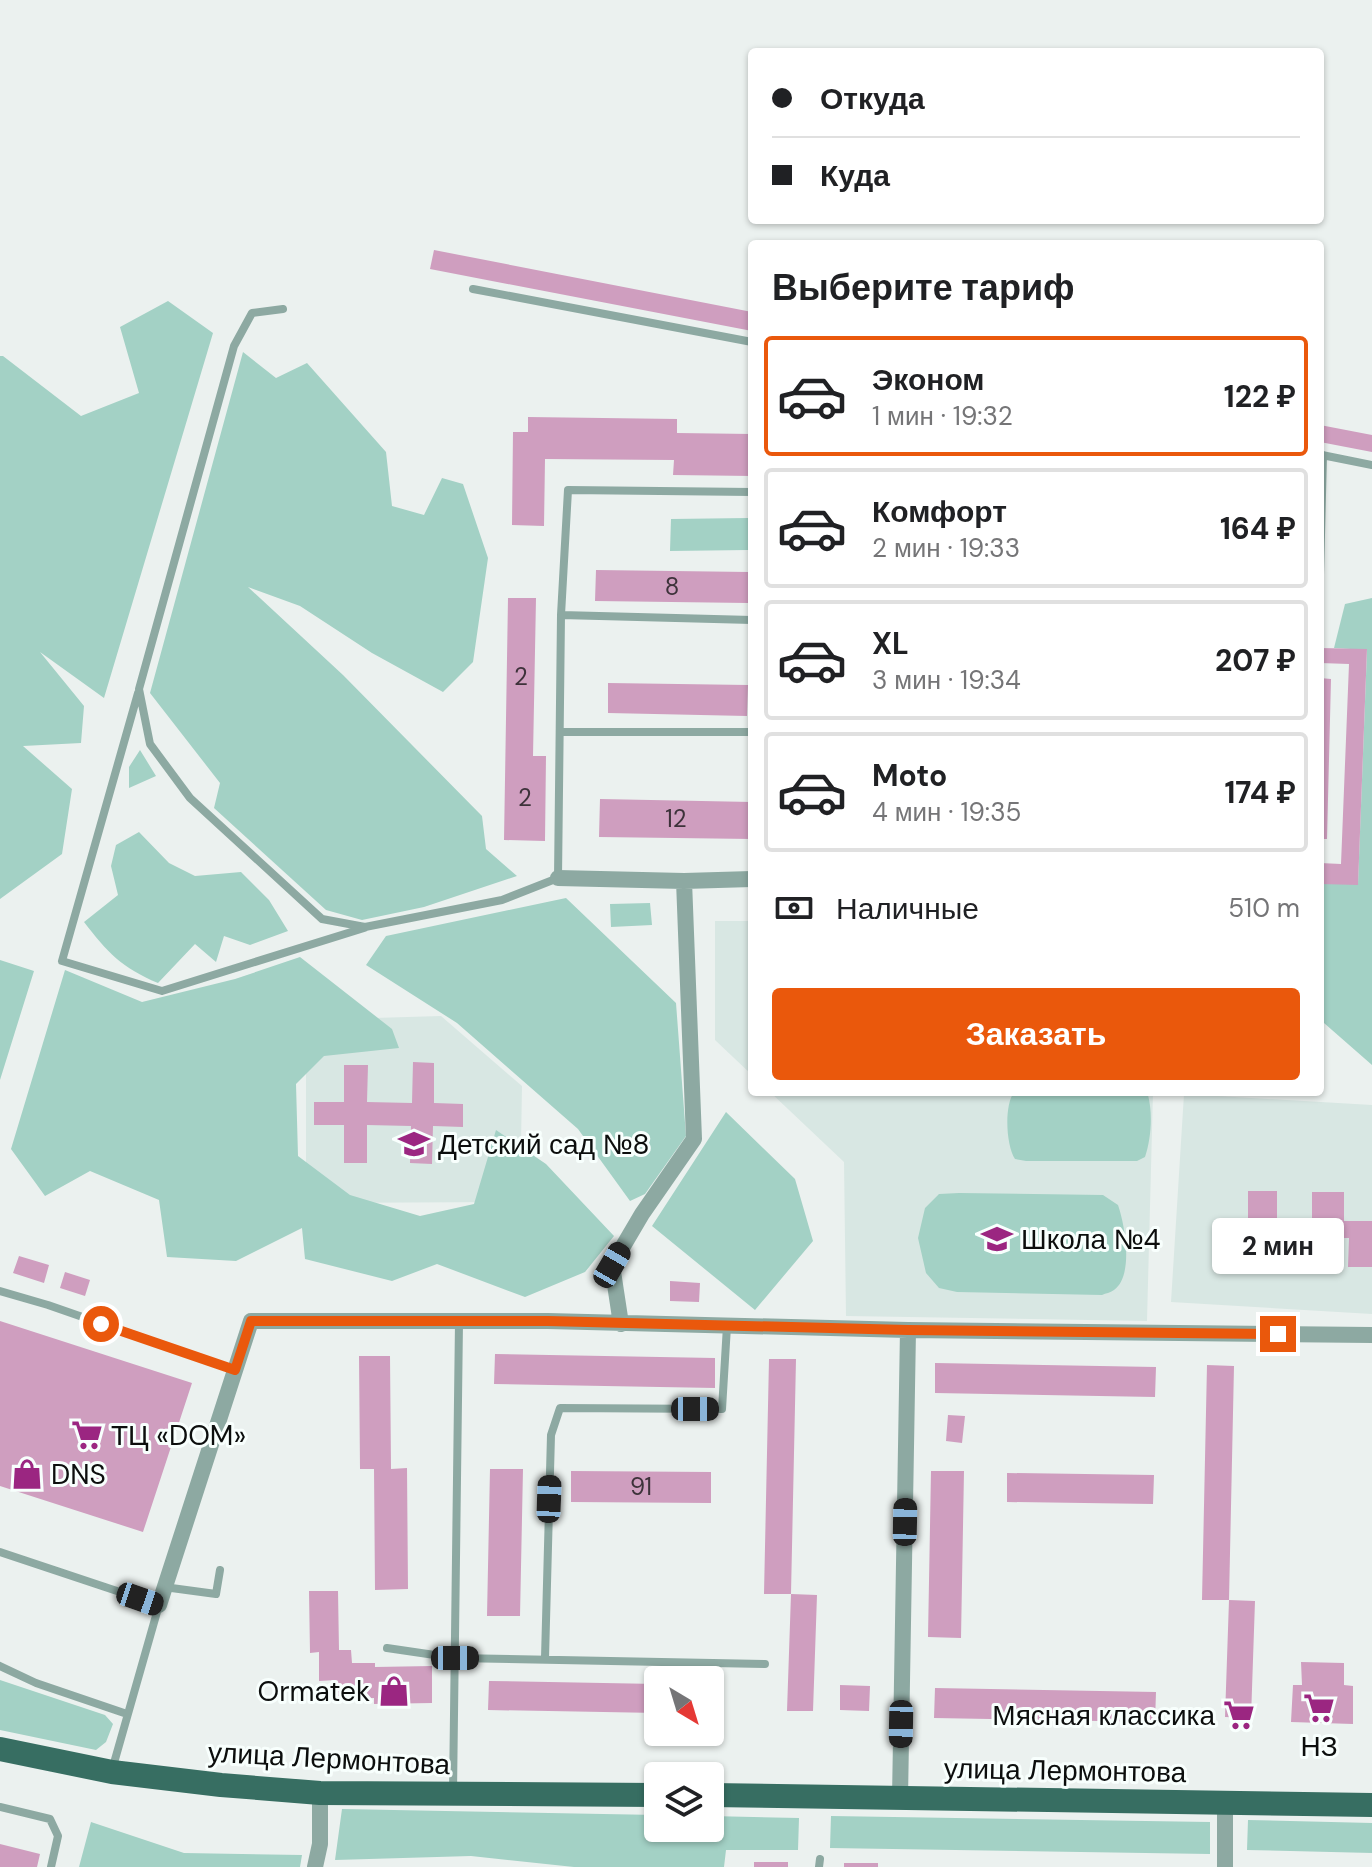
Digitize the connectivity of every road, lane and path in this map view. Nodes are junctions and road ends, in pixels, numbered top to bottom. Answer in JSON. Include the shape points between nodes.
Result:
{"nodes":[{"id":1,"x":473,"y":289,"type":"dead end"},
{"id":2,"x":283,"y":309,"type":"dead end"},
{"id":3,"x":748,"y":341,"type":"edge"},
{"id":4,"x":1324,"y":455,"type":"edge"},
{"id":5,"x":1372,"y":465,"type":"edge"},
{"id":6,"x":748,"y":492,"type":"edge"},
{"id":7,"x":561,"y":615,"type":"junction"},
{"id":8,"x":748,"y":620,"type":"edge"},
{"id":9,"x":139,"y":689,"type":"junction"},
{"id":10,"x":560,"y":732,"type":"junction"},
{"id":11,"x":748,"y":732,"type":"edge"},
{"id":12,"x":558,"y":878,"type":"junction"},
{"id":13,"x":748,"y":879,"type":"edge"},
{"id":14,"x":684,"y":881,"type":"junction"},
{"id":15,"x":365,"y":927,"type":"junction"},
{"id":16,"x":0,"y":1291,"type":"edge"},
{"id":17,"x":459,"y":1322,"type":"junction"},
{"id":18,"x":621,"y":1324,"type":"junction"},
{"id":19,"x":727,"y":1326,"type":"junction"},
{"id":20,"x":908,"y":1330,"type":"junction"},
{"id":21,"x":1372,"y":1335,"type":"edge"},
{"id":22,"x":235,"y":1370,"type":"junction"},
{"id":23,"x":0,"y":1552,"type":"edge"},
{"id":24,"x":220,"y":1570,"type":"dead end"},
{"id":25,"x":164,"y":1587,"type":"junction"},
{"id":26,"x":159,"y":1605,"type":"junction"},
{"id":27,"x":387,"y":1648,"type":"dead end"},
{"id":28,"x":455,"y":1658,"type":"junction"},
{"id":29,"x":545,"y":1658,"type":"junction"},
{"id":30,"x":765,"y":1664,"type":"dead end"},
{"id":31,"x":0,"y":1666,"type":"edge"},
{"id":32,"x":127,"y":1714,"type":"junction"},
{"id":33,"x":0,"y":1749,"type":"edge"},
{"id":34,"x":112,"y":1772,"type":"junction"},
{"id":35,"x":320,"y":1793,"type":"junction"},
{"id":36,"x":453,"y":1794,"type":"junction"},
{"id":37,"x":644,"y":1795,"type":"edge"},
{"id":38,"x":724,"y":1795,"type":"edge"},
{"id":39,"x":900,"y":1798,"type":"junction"},
{"id":40,"x":1225,"y":1802,"type":"junction"},
{"id":41,"x":1372,"y":1805,"type":"edge"},
{"id":42,"x":0,"y":1807,"type":"edge"},
{"id":43,"x":51,"y":1867,"type":"edge"},
{"id":44,"x":315,"y":1867,"type":"edge"},
{"id":45,"x":1225,"y":1867,"type":"edge"}],
"edges":[{"from":1,"to":3,"type":"lane"},
{"from":2,"to":9,"type":"lane","via":[[252,313],[234,346]]},
{"from":4,"to":5,"type":"lane"},
{"from":6,"to":7,"type":"lane","via":[[568,490]]},
{"from":7,"to":8,"type":"lane"},
{"from":7,"to":10,"type":"lane"},
{"from":9,"to":15,"type":"lane","via":[[150,744],[190,798],[322,919]]},
{"from":9,"to":15,"type":"lane","via":[[62,961],[162,991]]},
{"from":10,"to":11,"type":"lane"},
{"from":10,"to":12,"type":"lane"},
{"from":12,"to":14,"type":"street"},
{"from":12,"to":15,"type":"lane","via":[[502,900]]},
{"from":13,"to":14,"type":"street"},
{"from":14,"to":18,"type":"street","via":[[694,1139],[612,1265]]},
{"from":16,"to":22,"type":"lane"},
{"from":17,"to":18,"type":"street"},
{"from":17,"to":22,"type":"street","via":[[251,1321]]},
{"from":17,"to":28,"type":"lane"},
{"from":18,"to":19,"type":"street"},
{"from":19,"to":20,"type":"street"},
{"from":19,"to":29,"type":"lane","via":[[722,1409],[560,1408],[551,1435]]},
{"from":20,"to":21,"type":"street"},
{"from":20,"to":39,"type":"street"},
{"from":22,"to":25,"type":"street"},
{"from":23,"to":26,"type":"lane"},
{"from":24,"to":25,"type":"lane","via":[[216,1594]]},
{"from":25,"to":26,"type":"street"},
{"from":26,"to":32,"type":"lane"},
{"from":27,"to":28,"type":"lane"},
{"from":28,"to":29,"type":"lane"},
{"from":28,"to":36,"type":"lane"},
{"from":29,"to":30,"type":"lane"},
{"from":31,"to":32,"type":"lane"},
{"from":32,"to":34,"type":"lane"},
{"from":33,"to":34,"type":"main road","name":"улица Лермонтова"},
{"from":34,"to":35,"type":"main road","name":"улица Лермонтова"},
{"from":35,"to":36,"type":"main road","name":"улица Лермонтова"},
{"from":35,"to":44,"type":"street"},
{"from":36,"to":37,"type":"main road","name":"улица Лермонтова"},
{"from":38,"to":39,"type":"main road","name":"улица Лермонтова"},
{"from":39,"to":40,"type":"main road","name":"улица Лермонтова"},
{"from":40,"to":41,"type":"main road","name":"улица Лермонтова"},
{"from":40,"to":45,"type":"street"},
{"from":42,"to":43,"type":"lane","via":[[50,1819],[58,1836]]}]}
